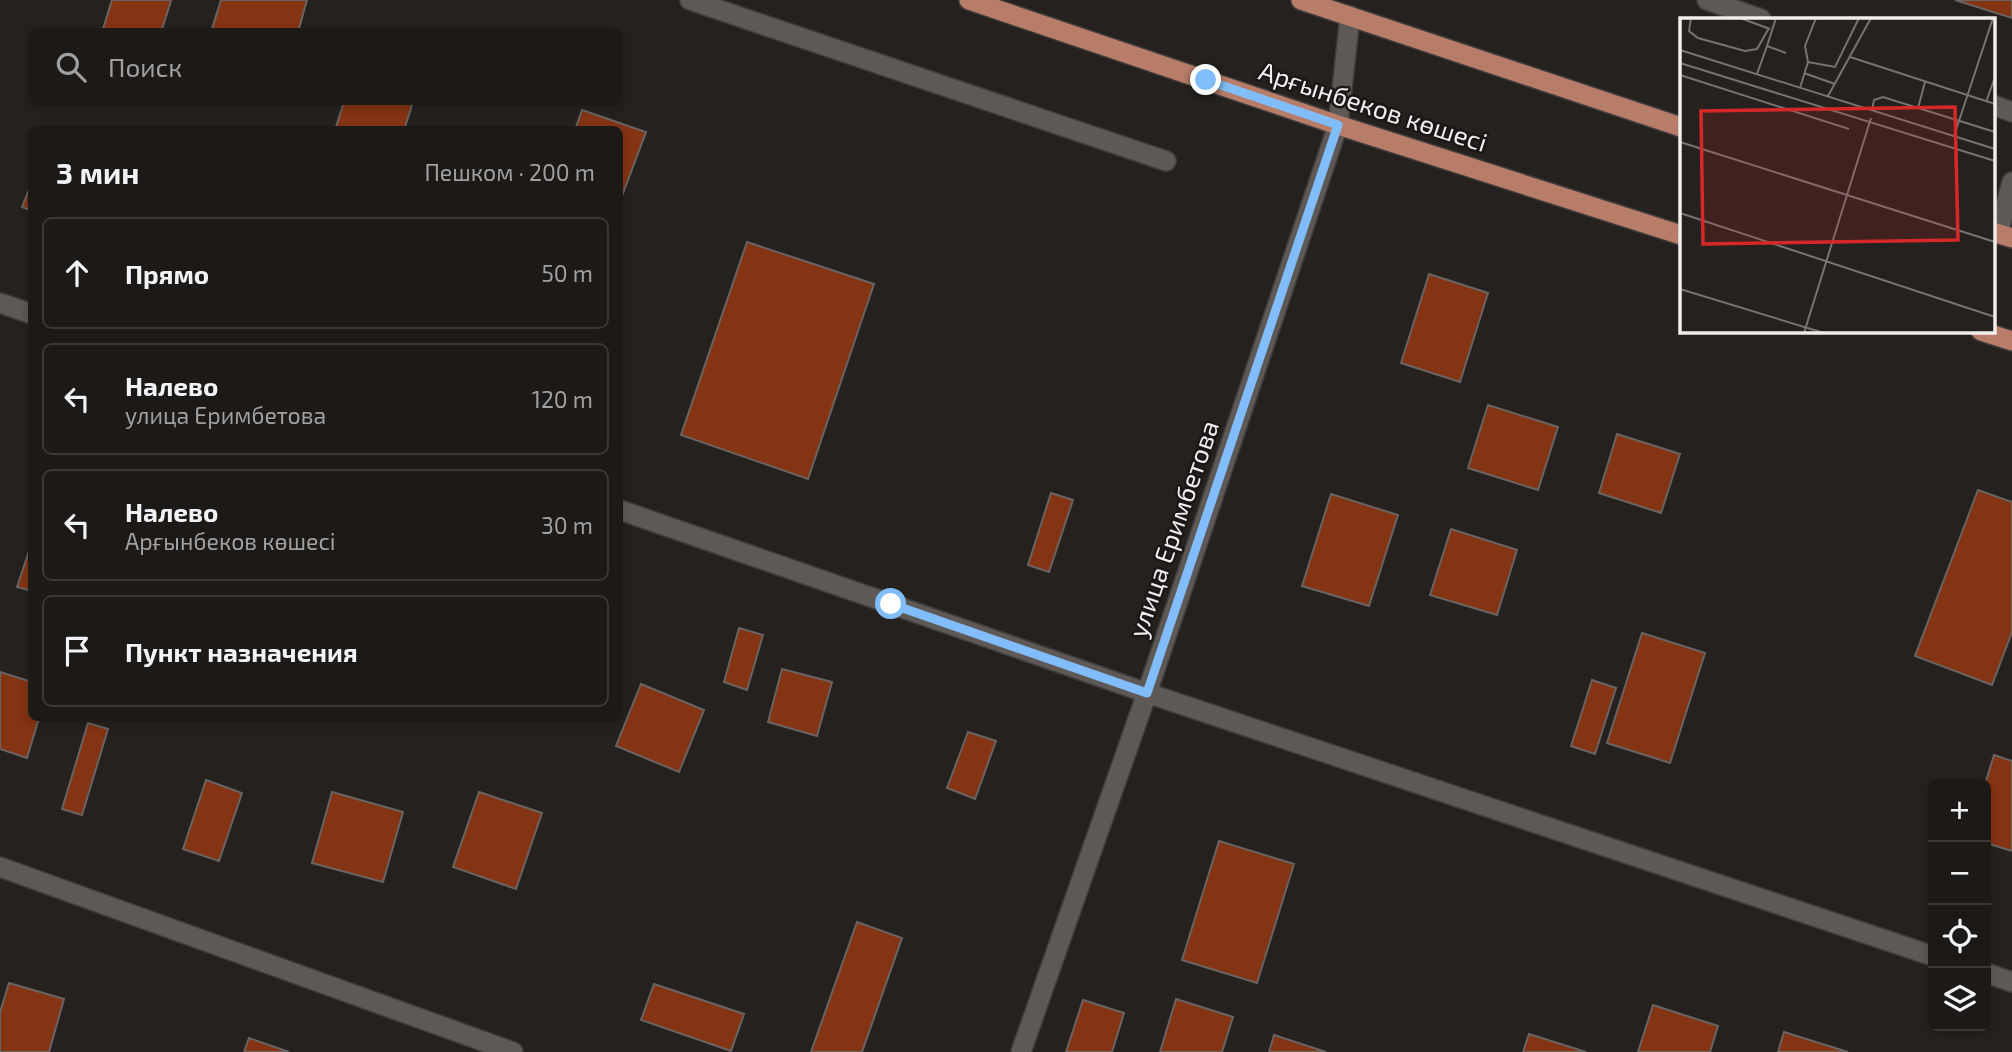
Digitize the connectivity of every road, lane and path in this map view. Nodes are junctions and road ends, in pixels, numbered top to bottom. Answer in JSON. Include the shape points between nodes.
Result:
{"nodes":[{"id":1,"x":690,"y":0,"type":"edge"},
{"id":2,"x":969,"y":0,"type":"edge"},
{"id":3,"x":1301,"y":0,"type":"edge"},
{"id":4,"x":1714,"y":1,"type":"edge"},
{"id":5,"x":1351,"y":8,"type":"edge"},
{"id":6,"x":1758,"y":18,"type":"edge"},
{"id":7,"x":1994,"y":105,"type":"edge"},
{"id":8,"x":2012,"y":112,"type":"edge"},
{"id":9,"x":1338,"y":125,"type":"junction"},
{"id":10,"x":1680,"y":127,"type":"edge"},
{"id":11,"x":1166,"y":161,"type":"dead end"},
{"id":12,"x":2012,"y":182,"type":"edge"},
{"id":13,"x":1680,"y":234,"type":"edge"},
{"id":14,"x":2001,"y":235,"type":"edge"},
{"id":15,"x":0,"y":303,"type":"edge"},
{"id":16,"x":28,"y":313,"type":"edge"},
{"id":17,"x":1985,"y":332,"type":"edge"},
{"id":18,"x":2012,"y":341,"type":"edge"},
{"id":19,"x":623,"y":511,"type":"edge"},
{"id":20,"x":1147,"y":693,"type":"junction"},
{"id":21,"x":0,"y":867,"type":"edge"},
{"id":22,"x":1928,"y":954,"type":"edge"},
{"id":23,"x":1991,"y":975,"type":"edge"},
{"id":24,"x":2012,"y":982,"type":"edge"},
{"id":25,"x":513,"y":1052,"type":"edge"},
{"id":26,"x":1021,"y":1052,"type":"edge"}],
"edges":[{"from":1,"to":11,"type":"street"},
{"from":2,"to":9,"type":"main road","name":"Арғынбеков көшесі"},
{"from":3,"to":5,"type":"main road"},
{"from":4,"to":6,"type":"street"},
{"from":5,"to":9,"type":"street","name":"улица Еримбетова"},
{"from":5,"to":10,"type":"main road"},
{"from":7,"to":8,"type":"street"},
{"from":9,"to":13,"type":"main road","name":"Арғынбеков көшесі"},
{"from":9,"to":20,"type":"street","name":"улица Еримбетова"},
{"from":12,"to":14,"type":"street"},
{"from":15,"to":16,"type":"street"},
{"from":17,"to":18,"type":"main road"},
{"from":19,"to":20,"type":"street"},
{"from":20,"to":22,"type":"street"},
{"from":20,"to":26,"type":"street","name":"улица Еримбетова"},
{"from":21,"to":25,"type":"street"},
{"from":23,"to":24,"type":"street"}]}
